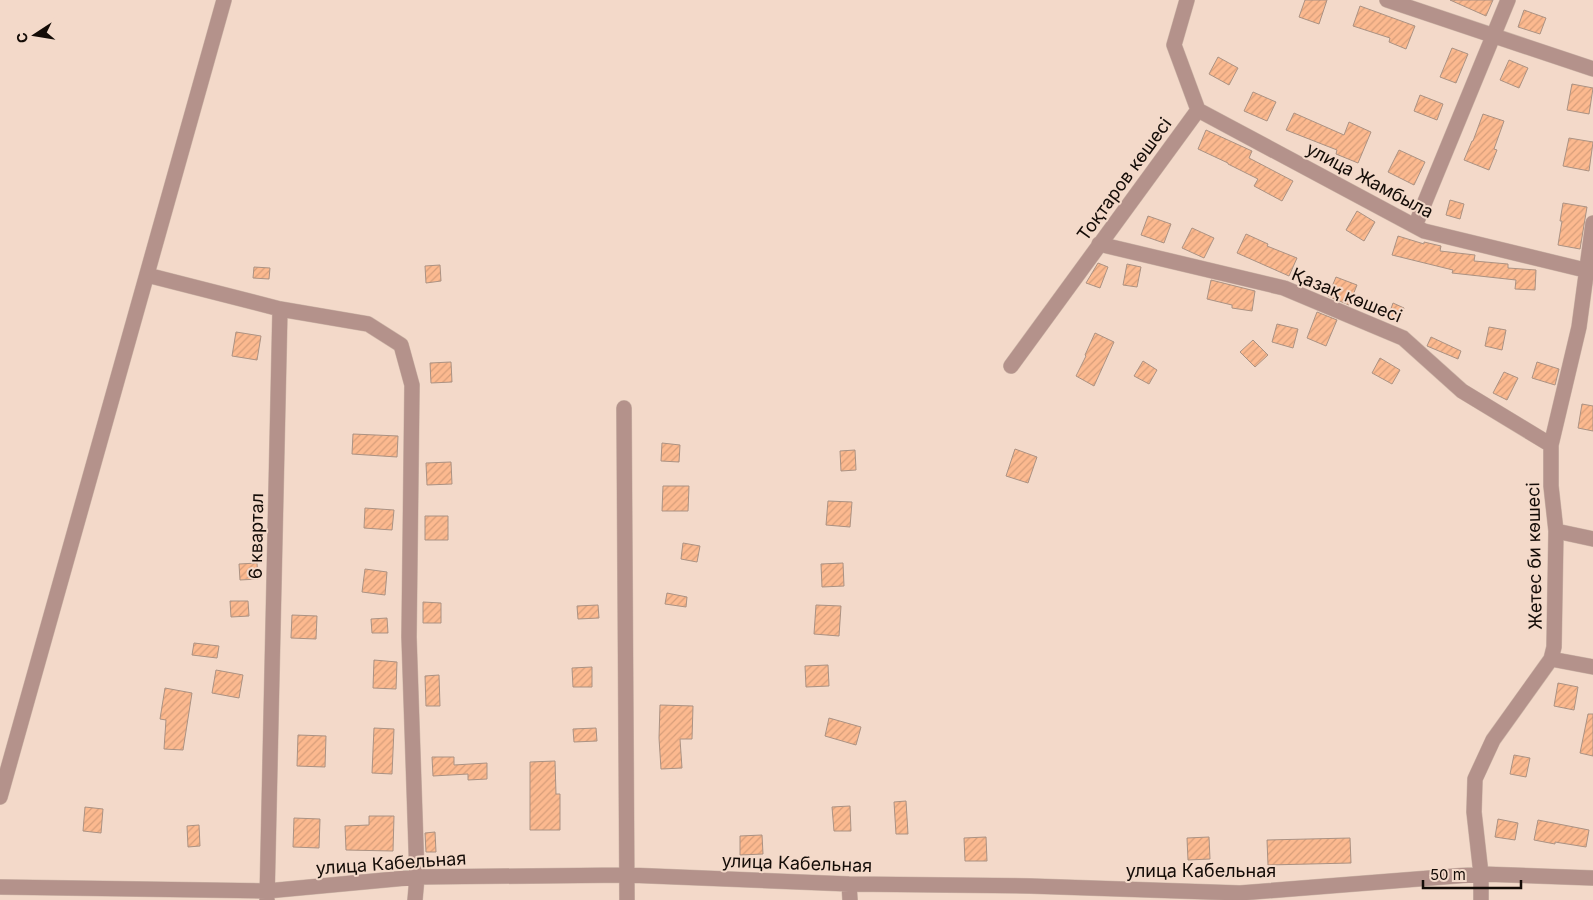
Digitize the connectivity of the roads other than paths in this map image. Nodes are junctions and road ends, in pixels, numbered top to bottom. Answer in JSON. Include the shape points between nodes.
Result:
{"nodes":[{"id":1,"x":224,"y":0,"type":"edge"},
{"id":2,"x":1187,"y":0,"type":"edge"},
{"id":3,"x":1388,"y":0,"type":"edge"},
{"id":4,"x":1508,"y":0,"type":"edge"},
{"id":5,"x":1493,"y":36,"type":"junction"},
{"id":6,"x":1593,"y":69,"type":"edge"},
{"id":7,"x":1198,"y":110,"type":"junction"},
{"id":8,"x":1593,"y":223,"type":"edge"},
{"id":9,"x":1415,"y":226,"type":"junction"},
{"id":10,"x":1099,"y":244,"type":"junction"},
{"id":11,"x":1590,"y":271,"type":"edge"},
{"id":12,"x":147,"y":275,"type":"junction"},
{"id":13,"x":280,"y":309,"type":"junction"},
{"id":14,"x":1011,"y":366,"type":"dead end"},
{"id":15,"x":624,"y":408,"type":"dead end"},
{"id":16,"x":1551,"y":445,"type":"junction"},
{"id":17,"x":1556,"y":531,"type":"junction"},
{"id":18,"x":1593,"y":539,"type":"edge"},
{"id":19,"x":1551,"y":659,"type":"junction"},
{"id":20,"x":1593,"y":667,"type":"edge"},
{"id":21,"x":0,"y":797,"type":"edge"},
{"id":22,"x":1480,"y":874,"type":"junction"},
{"id":23,"x":627,"y":875,"type":"junction"},
{"id":24,"x":416,"y":877,"type":"junction"},
{"id":25,"x":1593,"y":878,"type":"edge"},
{"id":26,"x":849,"y":884,"type":"junction"},
{"id":27,"x":0,"y":887,"type":"edge"},
{"id":28,"x":1030,"y":893,"type":"edge"},
{"id":29,"x":267,"y":896,"type":"edge"},
{"id":30,"x":1240,"y":896,"type":"edge"},
{"id":31,"x":416,"y":900,"type":"edge"},
{"id":32,"x":628,"y":900,"type":"edge"},
{"id":33,"x":850,"y":900,"type":"edge"},
{"id":34,"x":1481,"y":900,"type":"edge"}],
"edges":[{"from":1,"to":12,"type":"street"},
{"from":2,"to":7,"type":"street","via":[[1174,46]]},
{"from":3,"to":5,"type":"street"},
{"from":4,"to":5,"type":"street"},
{"from":5,"to":6,"type":"street"},
{"from":5,"to":9,"type":"street"},
{"from":7,"to":9,"type":"street","name":"улица Жамбыла"},
{"from":7,"to":10,"type":"street","name":"Тоқтаров көшесі"},
{"from":8,"to":11,"type":"street","name":"Жетес би көшесі"},
{"from":9,"to":11,"type":"street","name":"улица Жамбыла","via":[[1424,231]]},
{"from":10,"to":14,"type":"street","name":"Тоқтаров көшесі"},
{"from":10,"to":16,"type":"street","name":"Қазақ көшесі","via":[[1284,288],[1403,338],[1462,391]]},
{"from":11,"to":16,"type":"street","name":"Жетес би көшесі"},
{"from":12,"to":13,"type":"street"},
{"from":12,"to":21,"type":"street"},
{"from":13,"to":24,"type":"street","via":[[368,324],[400,345],[412,385],[409,637]]},
{"from":13,"to":29,"type":"street","name":"6 квартал"},
{"from":15,"to":23,"type":"street"},
{"from":16,"to":17,"type":"street","name":"Жетес би көшесі"},
{"from":17,"to":18,"type":"street"},
{"from":17,"to":19,"type":"street","name":"Жетес би көшесі","via":[[1554,647]]},
{"from":19,"to":20,"type":"street"},
{"from":19,"to":22,"type":"street","name":"Жетес би көшесі","via":[[1493,740],[1476,779],[1474,812]]},
{"from":22,"to":25,"type":"street","name":"улица Кабельная"},
{"from":22,"to":30,"type":"street","name":"улица Кабельная"},
{"from":22,"to":34,"type":"street","name":"Жетес би көшесі"},
{"from":23,"to":24,"type":"street","name":"улица Кабельная"},
{"from":23,"to":26,"type":"street","name":"улица Кабельная"},
{"from":23,"to":32,"type":"street"},
{"from":24,"to":29,"type":"street","name":"улица Кабельная"},
{"from":24,"to":31,"type":"street"},
{"from":26,"to":28,"type":"street","name":"улица Кабельная"},
{"from":26,"to":33,"type":"street"},
{"from":27,"to":29,"type":"street","name":"улица Кабельная"},
{"from":28,"to":30,"type":"street","name":"улица Кабельная"}]}
